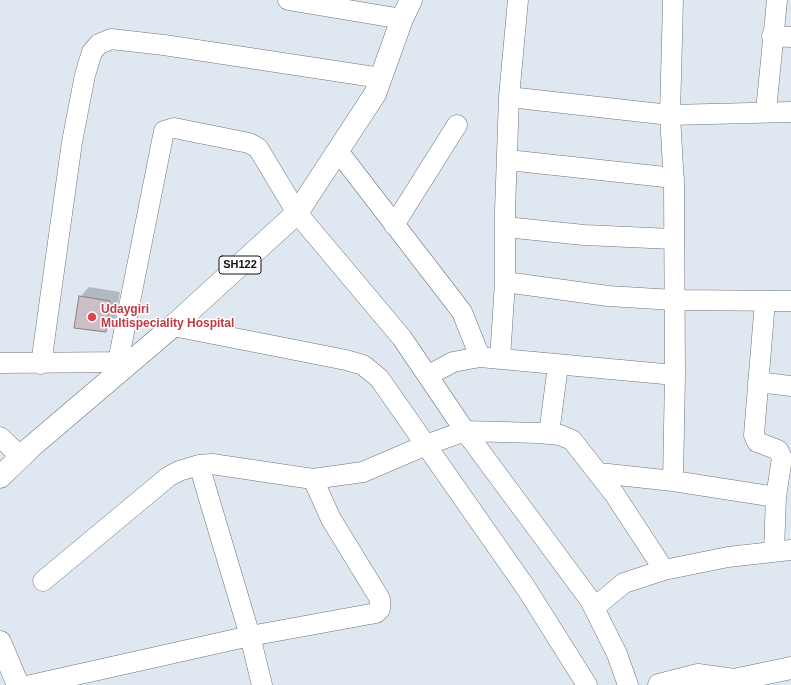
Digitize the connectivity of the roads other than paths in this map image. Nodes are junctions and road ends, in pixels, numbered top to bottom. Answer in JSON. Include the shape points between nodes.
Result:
{"nodes":[{"id":1,"x":288,"y":0,"type":"edge"},
{"id":2,"x":411,"y":0,"type":"edge"},
{"id":3,"x":518,"y":0,"type":"edge"},
{"id":4,"x":673,"y":0,"type":"edge"},
{"id":5,"x":777,"y":0,"type":"edge"},
{"id":6,"x":402,"y":19,"type":"junction"},
{"id":7,"x":782,"y":37,"type":"edge"},
{"id":8,"x":381,"y":78,"type":"junction"},
{"id":9,"x":509,"y":97,"type":"junction"},
{"id":10,"x":766,"y":111,"type":"junction"},
{"id":11,"x":791,"y":112,"type":"edge"},
{"id":12,"x":670,"y":115,"type":"junction"},
{"id":13,"x":457,"y":125,"type":"dead end"},
{"id":14,"x":338,"y":151,"type":"junction"},
{"id":15,"x":508,"y":160,"type":"junction"},
{"id":16,"x":674,"y":178,"type":"junction"},
{"id":17,"x":297,"y":212,"type":"junction"},
{"id":18,"x":394,"y":224,"type":"junction"},
{"id":19,"x":505,"y":226,"type":"junction"},
{"id":20,"x":673,"y":239,"type":"junction"},
{"id":21,"x":506,"y":282,"type":"junction"},
{"id":22,"x":674,"y":300,"type":"junction"},
{"id":23,"x":765,"y":301,"type":"junction"},
{"id":24,"x":791,"y":301,"type":"edge"},
{"id":25,"x":172,"y":326,"type":"junction"},
{"id":26,"x":480,"y":357,"type":"junction"},
{"id":27,"x":500,"y":359,"type":"junction"},
{"id":28,"x":124,"y":362,"type":"junction"},
{"id":29,"x":0,"y":363,"type":"edge"},
{"id":30,"x":41,"y":364,"type":"junction"},
{"id":31,"x":558,"y":365,"type":"junction"},
{"id":32,"x":429,"y":375,"type":"junction"},
{"id":33,"x":675,"y":375,"type":"junction"},
{"id":34,"x":758,"y":382,"type":"junction"},
{"id":35,"x":791,"y":386,"type":"edge"},
{"id":36,"x":465,"y":431,"type":"junction"},
{"id":37,"x":549,"y":434,"type":"junction"},
{"id":38,"x":0,"y":437,"type":"edge"},
{"id":39,"x":426,"y":445,"type":"junction"},
{"id":40,"x":21,"y":457,"type":"junction"},
{"id":41,"x":199,"y":465,"type":"junction"},
{"id":42,"x":599,"y":473,"type":"junction"},
{"id":43,"x":0,"y":477,"type":"edge"},
{"id":44,"x":313,"y":479,"type":"junction"},
{"id":45,"x":673,"y":481,"type":"junction"},
{"id":46,"x":776,"y":497,"type":"junction"},
{"id":47,"x":783,"y":550,"type":"edge"},
{"id":48,"x":664,"y":570,"type":"junction"},
{"id":49,"x":43,"y":582,"type":"dead end"},
{"id":50,"x":595,"y":607,"type":"junction"},
{"id":51,"x":250,"y":636,"type":"junction"},
{"id":52,"x":0,"y":642,"type":"edge"},
{"id":53,"x":791,"y":668,"type":"edge"},
{"id":54,"x":766,"y":679,"type":"edge"},
{"id":55,"x":729,"y":682,"type":"edge"},
{"id":56,"x":18,"y":685,"type":"edge"},
{"id":57,"x":30,"y":685,"type":"edge"},
{"id":58,"x":262,"y":685,"type":"edge"},
{"id":59,"x":587,"y":685,"type":"edge"},
{"id":60,"x":628,"y":685,"type":"edge"},
{"id":61,"x":659,"y":685,"type":"edge"}],
"edges":[{"from":1,"to":6,"type":"street"},
{"from":2,"to":6,"type":"main road","number":"SH122"},
{"from":3,"to":9,"type":"street"},
{"from":4,"to":12,"type":"street"},
{"from":5,"to":7,"type":"street"},
{"from":6,"to":8,"type":"main road","number":"SH122"},
{"from":7,"to":10,"type":"street"},
{"from":8,"to":14,"type":"main road","number":"SH122","via":[[375,94]]},
{"from":8,"to":30,"type":"street","via":[[164,45],[111,39],[99,44],[92,52],[85,75],[72,142]]},
{"from":9,"to":12,"type":"street"},
{"from":9,"to":15,"type":"street"},
{"from":10,"to":11,"type":"street"},
{"from":10,"to":12,"type":"street"},
{"from":12,"to":16,"type":"street"},
{"from":13,"to":18,"type":"street"},
{"from":14,"to":17,"type":"main road","number":"SH122"},
{"from":14,"to":18,"type":"street"},
{"from":15,"to":16,"type":"street"},
{"from":15,"to":19,"type":"street"},
{"from":16,"to":20,"type":"street"},
{"from":17,"to":25,"type":"main road","number":"SH122"},
{"from":17,"to":28,"type":"street","via":[[258,148],[249,143],[174,128],[164,131]]},
{"from":17,"to":32,"type":"street","via":[[402,338]]},
{"from":18,"to":26,"type":"street","via":[[462,312]]},
{"from":19,"to":20,"type":"street","via":[[584,235]]},
{"from":19,"to":21,"type":"street"},
{"from":20,"to":22,"type":"street"},
{"from":21,"to":22,"type":"street","via":[[608,296]]},
{"from":21,"to":27,"type":"street"},
{"from":22,"to":23,"type":"street"},
{"from":22,"to":33,"type":"street"},
{"from":23,"to":24,"type":"street"},
{"from":23,"to":34,"type":"street"},
{"from":25,"to":28,"type":"main road","number":"SH122"},
{"from":25,"to":39,"type":"street","via":[[363,365],[379,378]]},
{"from":26,"to":27,"type":"street"},
{"from":26,"to":32,"type":"street","via":[[453,362]]},
{"from":27,"to":31,"type":"street"},
{"from":28,"to":30,"type":"street"},
{"from":28,"to":40,"type":"main road","number":"SH122"},
{"from":29,"to":30,"type":"street"},
{"from":31,"to":33,"type":"street"},
{"from":31,"to":37,"type":"street"},
{"from":32,"to":36,"type":"street"},
{"from":33,"to":45,"type":"street"},
{"from":34,"to":35,"type":"street"},
{"from":34,"to":46,"type":"street","via":[[754,439],[778,450],[782,458]]},
{"from":36,"to":37,"type":"street"},
{"from":36,"to":39,"type":"street"},
{"from":36,"to":50,"type":"street"},
{"from":37,"to":42,"type":"street","via":[[572,440]]},
{"from":38,"to":40,"type":"street"},
{"from":39,"to":44,"type":"street","via":[[363,472]]},
{"from":39,"to":59,"type":"street","via":[[526,588]]},
{"from":40,"to":43,"type":"main road","number":"SH122"},
{"from":41,"to":44,"type":"street","via":[[257,469]]},
{"from":41,"to":49,"type":"street","via":[[168,477]]},
{"from":41,"to":51,"type":"street"},
{"from":42,"to":45,"type":"street"},
{"from":42,"to":48,"type":"street"},
{"from":44,"to":51,"type":"street","via":[[331,519],[380,599],[380,609],[376,613]]},
{"from":45,"to":46,"type":"street"},
{"from":46,"to":47,"type":"street"},
{"from":47,"to":48,"type":"street","via":[[728,557]]},
{"from":48,"to":50,"type":"street","via":[[624,583]]},
{"from":50,"to":60,"type":"street"},
{"from":51,"to":57,"type":"street"},
{"from":51,"to":58,"type":"street"},
{"from":52,"to":56,"type":"main road"},
{"from":53,"to":54,"type":"main road"},
{"from":54,"to":55,"type":"main road"},
{"from":55,"to":61,"type":"main road","via":[[698,675]]}]}
